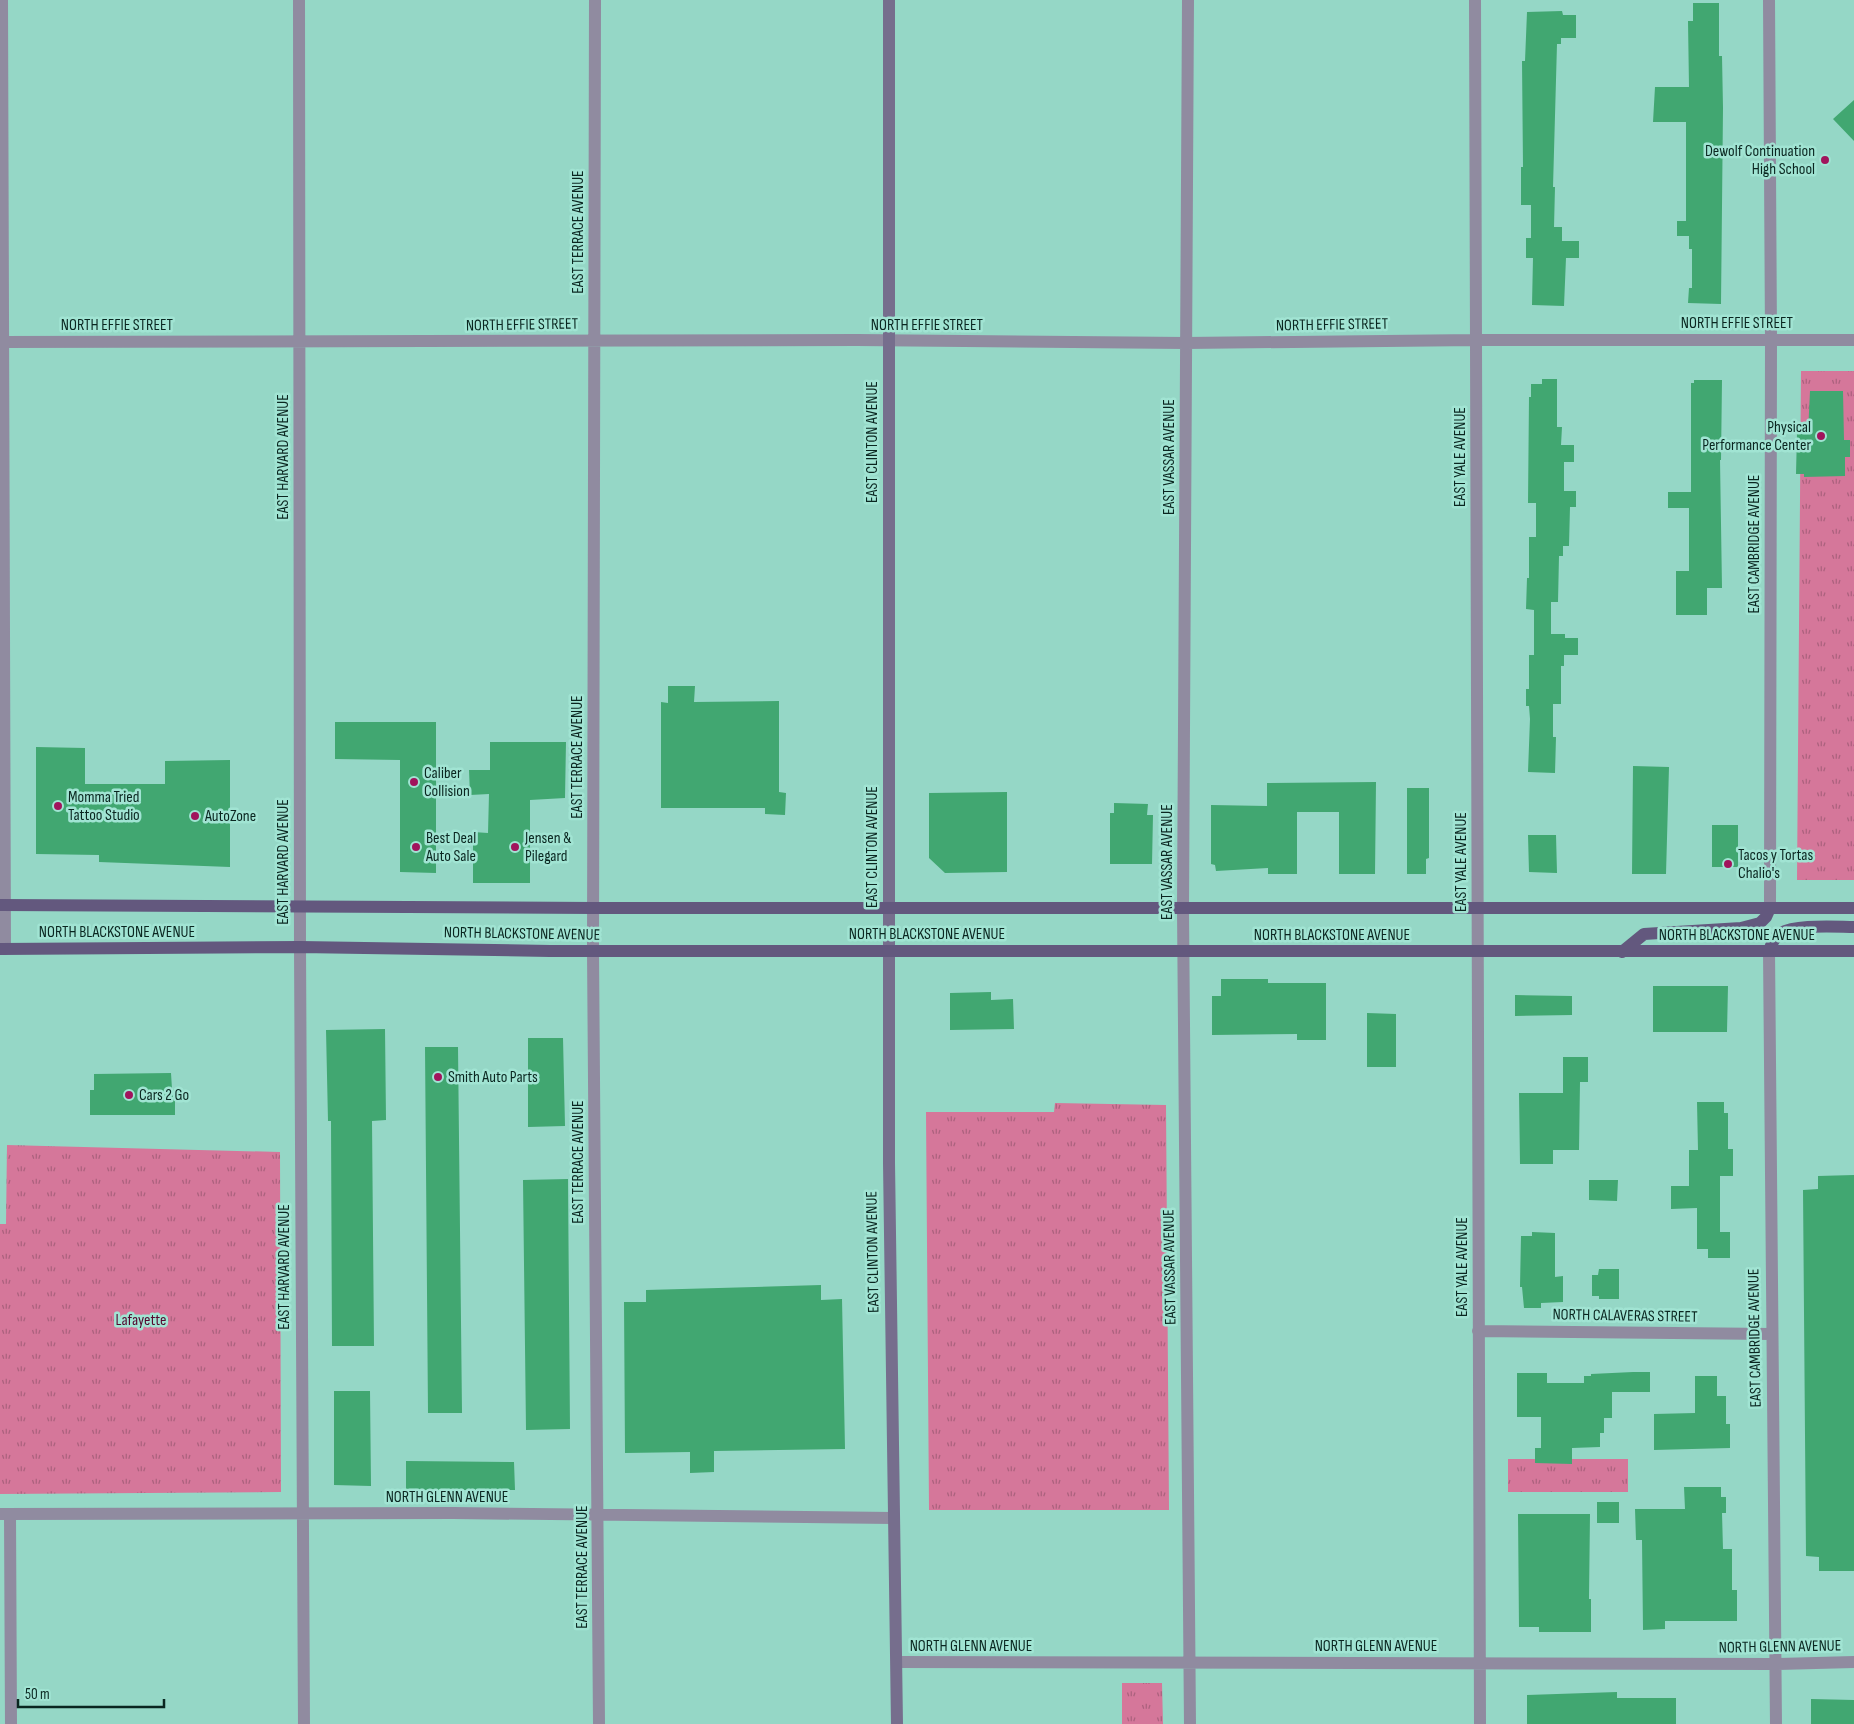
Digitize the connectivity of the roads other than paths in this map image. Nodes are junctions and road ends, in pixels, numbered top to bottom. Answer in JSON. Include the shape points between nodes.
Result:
{"nodes":[{"id":1,"x":2,"y":0,"type":"edge"},
{"id":2,"x":299,"y":0,"type":"edge"},
{"id":3,"x":595,"y":0,"type":"edge"},
{"id":4,"x":889,"y":0,"type":"edge"},
{"id":5,"x":1188,"y":0,"type":"edge"},
{"id":6,"x":1475,"y":0,"type":"edge"},
{"id":7,"x":1769,"y":0,"type":"edge"},
{"id":8,"x":1771,"y":339,"type":"junction"},
{"id":9,"x":1476,"y":340,"type":"junction"},
{"id":10,"x":1854,"y":340,"type":"edge"},
{"id":11,"x":299,"y":341,"type":"junction"},
{"id":12,"x":594,"y":341,"type":"junction"},
{"id":13,"x":889,"y":341,"type":"junction"},
{"id":14,"x":2,"y":342,"type":"edge"},
{"id":15,"x":1186,"y":343,"type":"junction"},
{"id":16,"x":3,"y":905,"type":"edge"},
{"id":17,"x":300,"y":905,"type":"junction"},
{"id":18,"x":593,"y":908,"type":"junction"},
{"id":19,"x":888,"y":908,"type":"junction"},
{"id":20,"x":1477,"y":908,"type":"junction"},
{"id":21,"x":1770,"y":908,"type":"junction"},
{"id":22,"x":1854,"y":908,"type":"edge"},
{"id":23,"x":1183,"y":909,"type":"junction"},
{"id":24,"x":1854,"y":927,"type":"edge"},
{"id":25,"x":300,"y":947,"type":"junction"},
{"id":26,"x":3,"y":949,"type":"edge"},
{"id":27,"x":1477,"y":950,"type":"junction"},
{"id":28,"x":593,"y":951,"type":"junction"},
{"id":29,"x":888,"y":951,"type":"junction"},
{"id":30,"x":1769,"y":951,"type":"junction"},
{"id":31,"x":1854,"y":951,"type":"edge"},
{"id":32,"x":1183,"y":952,"type":"junction"},
{"id":33,"x":1622,"y":952,"type":"junction"},
{"id":34,"x":1478,"y":1331,"type":"junction"},
{"id":35,"x":1772,"y":1334,"type":"junction"},
{"id":36,"x":302,"y":1513,"type":"junction"},
{"id":37,"x":5,"y":1514,"type":"edge"},
{"id":38,"x":598,"y":1515,"type":"junction"},
{"id":39,"x":893,"y":1518,"type":"junction"},
{"id":40,"x":897,"y":1662,"type":"junction"},
{"id":41,"x":1190,"y":1662,"type":"junction"},
{"id":42,"x":1479,"y":1662,"type":"junction"},
{"id":43,"x":1854,"y":1662,"type":"edge"},
{"id":44,"x":1776,"y":1664,"type":"junction"},
{"id":45,"x":12,"y":1724,"type":"edge"},
{"id":46,"x":304,"y":1724,"type":"edge"},
{"id":47,"x":599,"y":1724,"type":"edge"},
{"id":48,"x":897,"y":1724,"type":"edge"},
{"id":49,"x":1190,"y":1724,"type":"edge"},
{"id":50,"x":1480,"y":1724,"type":"edge"},
{"id":51,"x":1776,"y":1724,"type":"edge"}],
"edges":[{"from":1,"to":14,"type":"street"},
{"from":2,"to":11,"type":"street","name":"EAST HARVARD AVENUE"},
{"from":3,"to":12,"type":"street","name":"EAST TERRACE AVENUE"},
{"from":4,"to":13,"type":"main road","name":"EAST CLINTON AVENUE"},
{"from":5,"to":15,"type":"street","name":"EAST VASSAR AVENUE"},
{"from":6,"to":9,"type":"street","name":"EAST YALE AVENUE"},
{"from":7,"to":8,"type":"street","name":"EAST CAMBRIDGE AVENUE"},
{"from":8,"to":9,"type":"street","name":"NORTH EFFIE STREET"},
{"from":8,"to":10,"type":"street","name":"NORTH EFFIE STREET"},
{"from":8,"to":21,"type":"street","name":"EAST CAMBRIDGE AVENUE"},
{"from":9,"to":15,"type":"street","name":"NORTH EFFIE STREET"},
{"from":9,"to":20,"type":"street","name":"EAST YALE AVENUE"},
{"from":11,"to":12,"type":"street","name":"NORTH EFFIE STREET"},
{"from":11,"to":14,"type":"street","name":"NORTH EFFIE STREET"},
{"from":11,"to":17,"type":"street","name":"EAST HARVARD AVENUE"},
{"from":12,"to":13,"type":"street","name":"NORTH EFFIE STREET"},
{"from":12,"to":18,"type":"street","name":"EAST TERRACE AVENUE"},
{"from":13,"to":15,"type":"street","name":"NORTH EFFIE STREET"},
{"from":13,"to":19,"type":"main road","name":"EAST CLINTON AVENUE"},
{"from":14,"to":16,"type":"street"},
{"from":15,"to":23,"type":"street","name":"EAST VASSAR AVENUE"},
{"from":16,"to":17,"type":"main road","name":"NORTH BLACKSTONE AVENUE"},
{"from":16,"to":26,"type":"street"},
{"from":17,"to":18,"type":"main road","name":"NORTH BLACKSTONE AVENUE"},
{"from":17,"to":25,"type":"street","name":"EAST HARVARD AVENUE"},
{"from":18,"to":19,"type":"main road","name":"NORTH BLACKSTONE AVENUE"},
{"from":18,"to":28,"type":"street","name":"EAST TERRACE AVENUE"},
{"from":19,"to":23,"type":"main road","name":"NORTH BLACKSTONE AVENUE"},
{"from":19,"to":29,"type":"main road","name":"EAST CLINTON AVENUE"},
{"from":20,"to":21,"type":"main road","name":"NORTH BLACKSTONE AVENUE"},
{"from":20,"to":23,"type":"main road","name":"NORTH BLACKSTONE AVENUE"},
{"from":20,"to":27,"type":"street","name":"EAST YALE AVENUE"},
{"from":21,"to":22,"type":"main road","name":"NORTH BLACKSTONE AVENUE"},
{"from":21,"to":33,"type":"main road","via":[[1760,924],[1644,934]]},
{"from":23,"to":32,"type":"street","name":"EAST VASSAR AVENUE"},
{"from":24,"to":30,"type":"main road","via":[[1792,929],[1780,934]]},
{"from":25,"to":26,"type":"main road","name":"NORTH BLACKSTONE AVENUE"},
{"from":25,"to":28,"type":"main road","name":"NORTH BLACKSTONE AVENUE"},
{"from":25,"to":36,"type":"street","name":"EAST HARVARD AVENUE"},
{"from":27,"to":32,"type":"main road","name":"NORTH BLACKSTONE AVENUE"},
{"from":27,"to":33,"type":"main road","name":"NORTH BLACKSTONE AVENUE"},
{"from":27,"to":34,"type":"street","name":"EAST YALE AVENUE"},
{"from":28,"to":29,"type":"main road","name":"NORTH BLACKSTONE AVENUE"},
{"from":28,"to":38,"type":"street","name":"EAST TERRACE AVENUE"},
{"from":29,"to":32,"type":"main road","name":"NORTH BLACKSTONE AVENUE"},
{"from":29,"to":39,"type":"main road","name":"EAST CLINTON AVENUE"},
{"from":30,"to":31,"type":"main road","name":"NORTH BLACKSTONE AVENUE"},
{"from":30,"to":33,"type":"main road","name":"NORTH BLACKSTONE AVENUE"},
{"from":30,"to":35,"type":"street","name":"EAST CAMBRIDGE AVENUE"},
{"from":32,"to":41,"type":"street","name":"EAST VASSAR AVENUE"},
{"from":34,"to":35,"type":"street","name":"NORTH CALAVERAS STREET"},
{"from":34,"to":42,"type":"street","name":"EAST YALE AVENUE"},
{"from":35,"to":44,"type":"street","name":"EAST CAMBRIDGE AVENUE"},
{"from":36,"to":37,"type":"street","name":"NORTH GLENN AVENUE"},
{"from":36,"to":38,"type":"street","name":"NORTH GLENN AVENUE"},
{"from":36,"to":46,"type":"street","name":"EAST HARVARD AVENUE"},
{"from":37,"to":45,"type":"street"},
{"from":38,"to":39,"type":"street","name":"NORTH GLENN AVENUE"},
{"from":38,"to":47,"type":"street","name":"EAST TERRACE AVENUE"},
{"from":39,"to":40,"type":"main road","name":"EAST CLINTON AVENUE"},
{"from":40,"to":41,"type":"street","name":"NORTH GLENN AVENUE"},
{"from":40,"to":48,"type":"main road","name":"EAST CLINTON AVENUE"},
{"from":41,"to":42,"type":"street","name":"NORTH GLENN AVENUE"},
{"from":41,"to":49,"type":"street","name":"EAST VASSAR AVENUE"},
{"from":42,"to":44,"type":"street","name":"NORTH GLENN AVENUE"},
{"from":42,"to":50,"type":"street","name":"EAST YALE AVENUE"},
{"from":43,"to":44,"type":"street","name":"NORTH GLENN AVENUE"},
{"from":44,"to":51,"type":"street","name":"EAST CAMBRIDGE AVENUE"}]}
